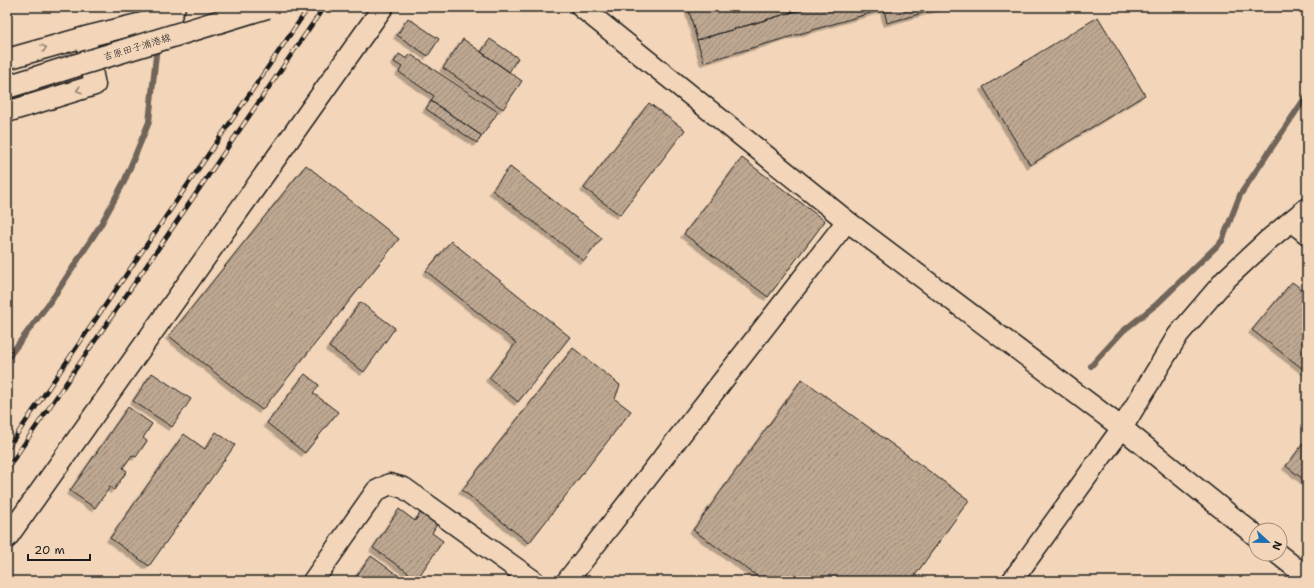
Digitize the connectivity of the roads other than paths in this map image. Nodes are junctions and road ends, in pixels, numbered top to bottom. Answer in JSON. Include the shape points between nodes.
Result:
{"nodes":[{"id":1,"x":267,"y":7,"type":"edge"},
{"id":2,"x":383,"y":7,"type":"edge"},
{"id":3,"x":581,"y":7,"type":"edge"},
{"id":4,"x":173,"y":11,"type":"edge"},
{"id":5,"x":85,"y":37,"type":"junction"},
{"id":6,"x":7,"y":60,"type":"edge"},
{"id":7,"x":7,"y":87,"type":"edge"},
{"id":8,"x":7,"y":112,"type":"edge"},
{"id":9,"x":1307,"y":208,"type":"edge"},
{"id":10,"x":847,"y":221,"type":"junction"},
{"id":11,"x":1291,"y":221,"type":"junction"},
{"id":12,"x":1307,"y":234,"type":"edge"},
{"id":13,"x":1122,"y":428,"type":"junction"},
{"id":14,"x":1248,"y":530,"type":"edge"},
{"id":15,"x":7,"y":538,"type":"edge"},
{"id":16,"x":1288,"y":562,"type":"edge"},
{"id":17,"x":1307,"y":577,"type":"edge"},
{"id":18,"x":313,"y":581,"type":"edge"},
{"id":19,"x":534,"y":581,"type":"edge"},
{"id":20,"x":567,"y":581,"type":"edge"},
{"id":21,"x":1012,"y":581,"type":"edge"}],
"edges":[{"from":1,"to":7,"type":"main road","name":"吉原田子浦港線","bridge":true},
{"from":2,"to":15,"type":"street"},
{"from":3,"to":10,"type":"street"},
{"from":4,"to":5,"type":"street","via":[[144,22]]},
{"from":6,"to":5,"type":"street","one_way":true},
{"from":5,"to":8,"type":"street","one_way":true,"via":[[95,85]]},
{"from":9,"to":11,"type":"street"},
{"from":10,"to":13,"type":"street"},
{"from":10,"to":20,"type":"street"},
{"from":11,"to":12,"type":"street"},
{"from":11,"to":13,"type":"street","via":[[1224,280],[1178,335]]},
{"from":13,"to":14,"type":"street"},
{"from":13,"to":21,"type":"street"},
{"from":16,"to":17,"type":"street"},
{"from":18,"to":19,"type":"street","via":[[376,491],[390,484],[404,488]]}]}
